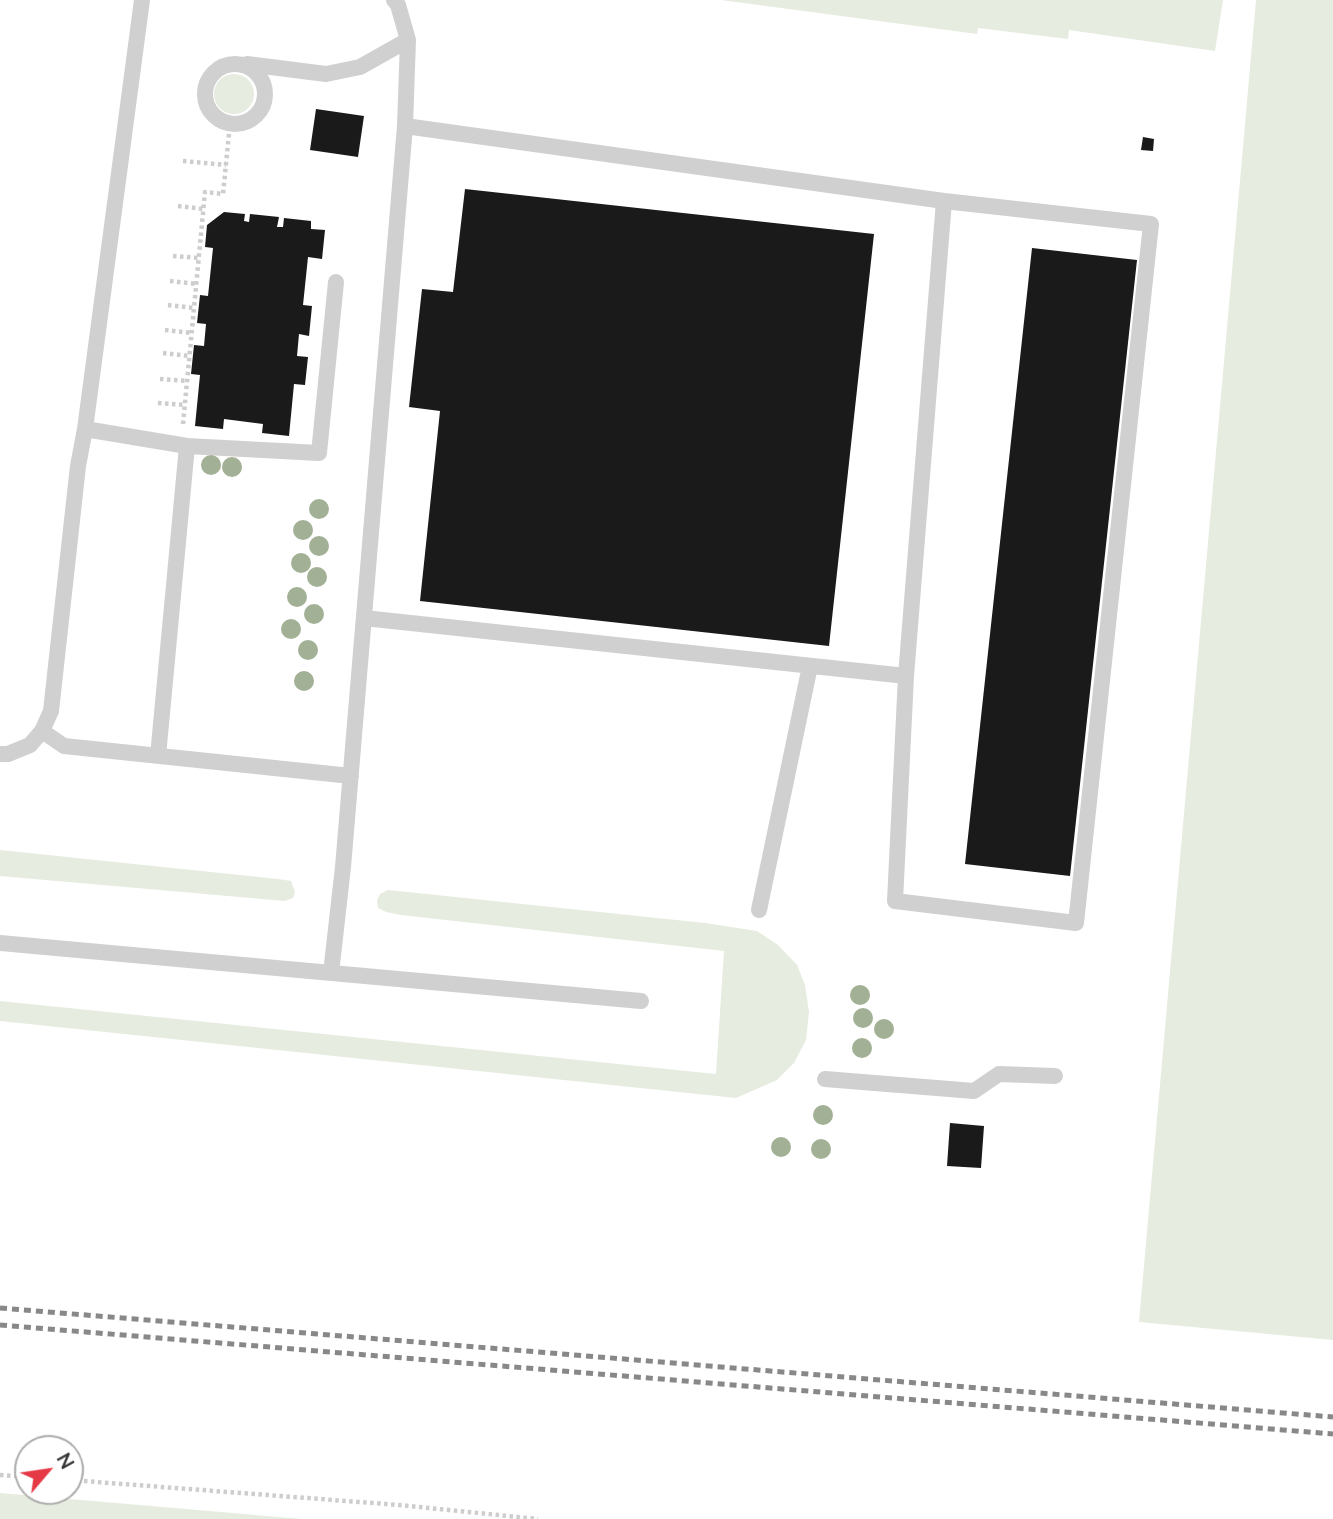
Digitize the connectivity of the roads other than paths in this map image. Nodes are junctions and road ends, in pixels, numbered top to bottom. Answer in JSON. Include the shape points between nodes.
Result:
{"nodes":[{"id":1,"x":142,"y":0,"type":"edge"},
{"id":2,"x":394,"y":0,"type":"edge"},
{"id":3,"x":408,"y":40,"type":"junction"},
{"id":4,"x":240,"y":64,"type":"junction"},
{"id":5,"x":405,"y":127,"type":"junction"},
{"id":6,"x":944,"y":201,"type":"junction"},
{"id":7,"x":336,"y":282,"type":"dead end"},
{"id":8,"x":85,"y":429,"type":"junction"},
{"id":9,"x":184,"y":446,"type":"junction"},
{"id":10,"x":364,"y":618,"type":"junction"},
{"id":11,"x":810,"y":666,"type":"junction"},
{"id":12,"x":906,"y":676,"type":"junction"},
{"id":13,"x":42,"y":731,"type":"junction"},
{"id":14,"x":0,"y":754,"type":"edge"},
{"id":15,"x":158,"y":756,"type":"junction"},
{"id":16,"x":351,"y":776,"type":"junction"},
{"id":17,"x":759,"y":910,"type":"dead end"},
{"id":18,"x":0,"y":943,"type":"edge"},
{"id":19,"x":331,"y":973,"type":"junction"},
{"id":20,"x":641,"y":1001,"type":"dead end"},
{"id":21,"x":1055,"y":1076,"type":"dead end"},
{"id":22,"x":825,"y":1079,"type":"dead end"}],
"edges":[{"from":1,"to":8,"type":"lane"},
{"from":2,"to":3,"type":"lane"},
{"from":3,"to":4,"type":"lane","via":[[360,67],[326,74]]},
{"from":3,"to":5,"type":"lane"},
{"from":4,"to":4,"type":"lane","via":[[251,67],[264,83],[264,104],[250,121],[230,124],[211,113],[204,93],[211,74],[220,67]]},
{"from":5,"to":6,"type":"lane"},
{"from":5,"to":10,"type":"lane"},
{"from":6,"to":12,"type":"lane"},
{"from":6,"to":12,"type":"lane","via":[[1151,224],[1076,923],[895,901]]},
{"from":7,"to":9,"type":"lane","via":[[319,453]]},
{"from":8,"to":9,"type":"lane"},
{"from":8,"to":13,"type":"lane","via":[[51,711]]},
{"from":9,"to":15,"type":"lane"},
{"from":10,"to":11,"type":"lane"},
{"from":10,"to":16,"type":"lane"},
{"from":11,"to":12,"type":"lane"},
{"from":11,"to":17,"type":"lane"},
{"from":13,"to":14,"type":"lane","via":[[30,745]]},
{"from":13,"to":15,"type":"lane","via":[[64,746]]},
{"from":15,"to":16,"type":"lane"},
{"from":16,"to":19,"type":"lane"},
{"from":18,"to":19,"type":"lane"},
{"from":19,"to":20,"type":"lane"},
{"from":21,"to":22,"type":"lane","via":[[999,1074],[974,1091]]}]}
